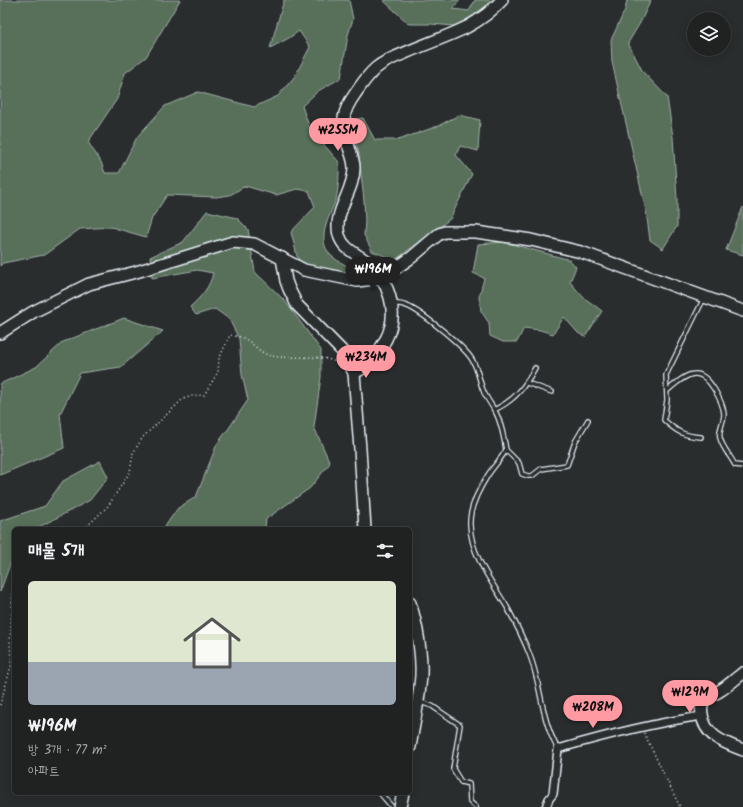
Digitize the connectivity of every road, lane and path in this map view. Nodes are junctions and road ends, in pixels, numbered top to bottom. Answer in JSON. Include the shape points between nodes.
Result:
{"nodes":[{"id":1,"x":502,"y":0,"type":"edge"},
{"id":2,"x":282,"y":258,"type":"junction"},
{"id":3,"x":382,"y":278,"type":"junction"},
{"id":4,"x":705,"y":297,"type":"junction"},
{"id":5,"x":392,"y":304,"type":"junction"},
{"id":6,"x":743,"y":311,"type":"edge"},
{"id":7,"x":0,"y":333,"type":"edge"},
{"id":8,"x":339,"y":365,"type":"dead end"},
{"id":9,"x":535,"y":368,"type":"dead end"},
{"id":10,"x":354,"y":373,"type":"junction"},
{"id":11,"x":527,"y":383,"type":"junction"},
{"id":12,"x":666,"y":391,"type":"junction"},
{"id":13,"x":552,"y":392,"type":"dead end"},
{"id":14,"x":494,"y":410,"type":"junction"},
{"id":15,"x":588,"y":420,"type":"dead end"},
{"id":16,"x":701,"y":437,"type":"dead end"},
{"id":17,"x":506,"y":450,"type":"junction"},
{"id":18,"x":743,"y":466,"type":"edge"},
{"id":19,"x":86,"y":527,"type":"edge"},
{"id":20,"x":365,"y":527,"type":"edge"},
{"id":21,"x":12,"y":606,"type":"edge"},
{"id":22,"x":412,"y":612,"type":"edge"},
{"id":23,"x":743,"y":673,"type":"edge"},
{"id":24,"x":417,"y":701,"type":"junction"},
{"id":25,"x":0,"y":705,"type":"edge"},
{"id":26,"x":702,"y":716,"type":"junction"},
{"id":27,"x":641,"y":727,"type":"junction"},
{"id":28,"x":412,"y":734,"type":"edge"},
{"id":29,"x":558,"y":749,"type":"junction"},
{"id":30,"x":743,"y":750,"type":"edge"},
{"id":31,"x":382,"y":795,"type":"edge"},
{"id":32,"x":402,"y":795,"type":"edge"},
{"id":33,"x":392,"y":807,"type":"edge"},
{"id":34,"x":400,"y":807,"type":"edge"},
{"id":35,"x":476,"y":807,"type":"edge"},
{"id":36,"x":546,"y":807,"type":"edge"},
{"id":37,"x":680,"y":807,"type":"edge"}],
"edges":[{"from":1,"to":3,"type":"street","via":[[480,20],[377,67],[358,89],[345,112],[345,135],[354,167],[351,186],[338,220],[339,236],[342,244],[367,262]]},
{"from":2,"to":3,"type":"street","via":[[304,270],[356,281]]},
{"from":2,"to":7,"type":"street","via":[[254,244],[233,242],[89,284],[33,312]]},
{"from":2,"to":10,"type":"street","via":[[287,285],[297,305],[342,352]]},
{"from":3,"to":4,"type":"street","via":[[439,234],[476,232],[531,240],[581,252]]},
{"from":3,"to":5,"type":"street"},
{"from":4,"to":6,"type":"street"},
{"from":4,"to":12,"type":"lane","via":[[667,371]]},
{"from":5,"to":10,"type":"street","via":[[393,322],[388,335],[371,364]]},
{"from":5,"to":14,"type":"lane","via":[[399,303],[415,310],[452,338],[468,354]]},
{"from":8,"to":19,"type":"path","via":[[334,360],[326,358],[267,355],[244,338],[230,335],[220,359],[218,372],[204,395],[183,399],[143,437],[133,453],[130,472],[108,506]]},
{"from":9,"to":11,"type":"lane"},
{"from":10,"to":20,"type":"street"},
{"from":11,"to":13,"type":"lane"},
{"from":11,"to":14,"type":"lane","via":[[512,400]]},
{"from":12,"to":16,"type":"lane","via":[[664,420],[680,433]]},
{"from":12,"to":18,"type":"lane","via":[[694,374],[699,374],[708,381],[717,394],[724,414],[720,431],[721,441],[736,465]]},
{"from":14,"to":17,"type":"lane"},
{"from":15,"to":17,"type":"lane","via":[[575,442],[567,465],[541,469],[528,476],[522,474],[519,463]]},
{"from":17,"to":29,"type":"lane","via":[[476,496],[470,524],[471,534],[478,557],[530,655],[541,694],[543,713]]},
{"from":21,"to":25,"type":"path","via":[[11,666]]},
{"from":22,"to":24,"type":"street","via":[[421,662]]},
{"from":23,"to":26,"type":"street","via":[[704,700]]},
{"from":24,"to":28,"type":"street"},
{"from":24,"to":35,"type":"lane","via":[[432,706],[460,725],[454,769],[461,782],[469,784],[470,802]]},
{"from":26,"to":27,"type":"street"},
{"from":26,"to":30,"type":"street","via":[[712,736]]},
{"from":27,"to":29,"type":"street"},
{"from":27,"to":37,"type":"path"},
{"from":29,"to":36,"type":"street","via":[[553,794]]},
{"from":31,"to":33,"type":"lane"},
{"from":32,"to":34,"type":"street"}]}
